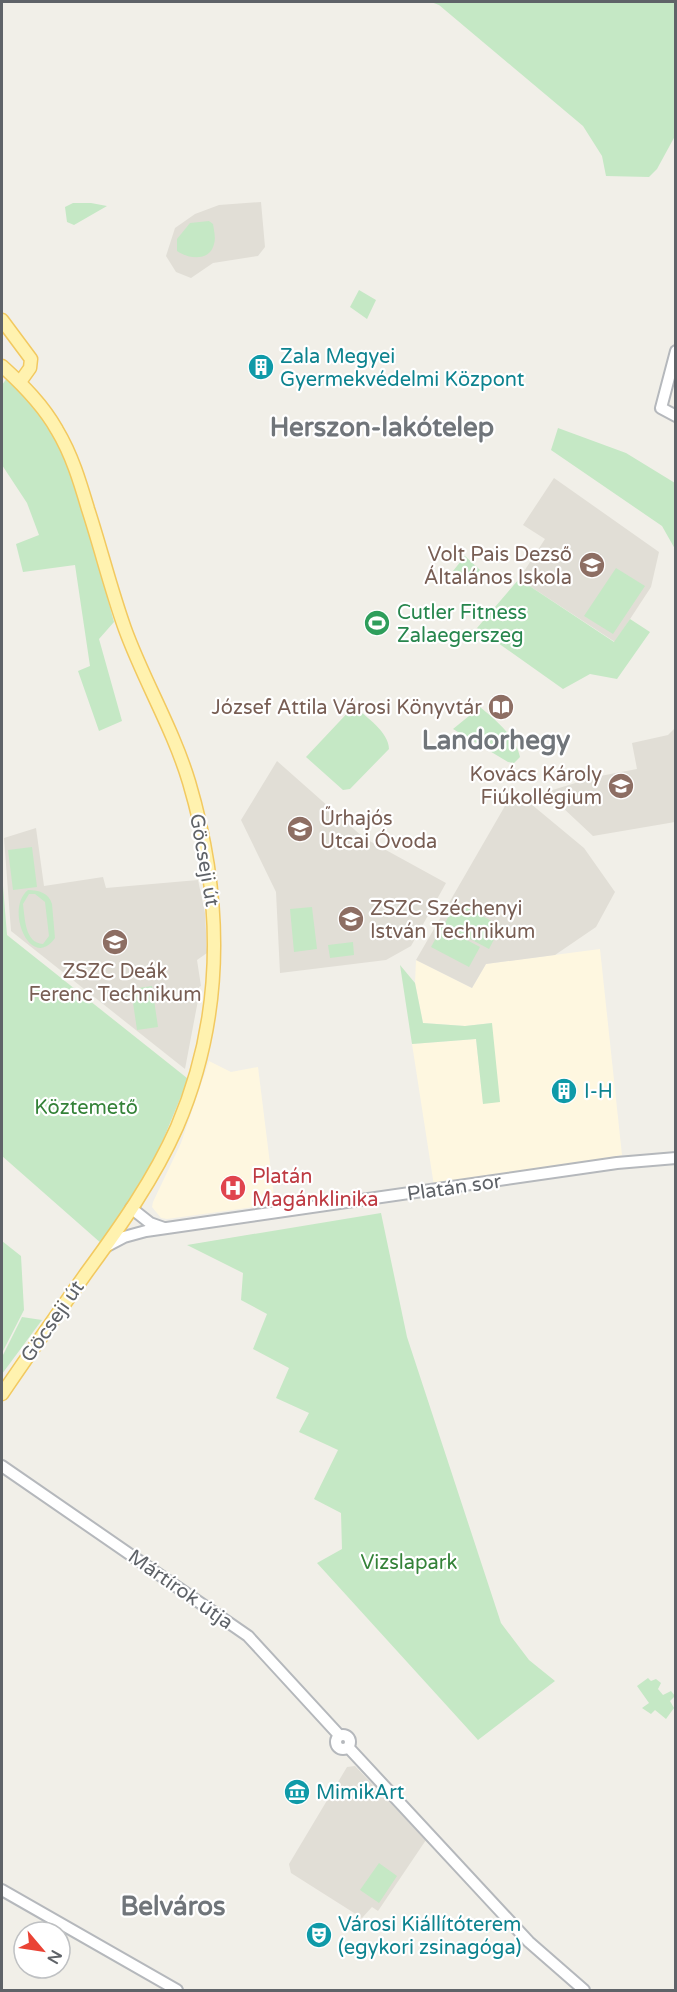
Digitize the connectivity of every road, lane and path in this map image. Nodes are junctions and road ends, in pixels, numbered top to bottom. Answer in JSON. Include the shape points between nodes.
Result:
{"nodes":[{"id":1,"x":2,"y":320,"type":"edge"},
{"id":2,"x":675,"y":351,"type":"edge"},
{"id":3,"x":2,"y":366,"type":"edge"},
{"id":4,"x":20,"y":382,"type":"junction"},
{"id":5,"x":675,"y":416,"type":"edge"},
{"id":6,"x":675,"y":1158,"type":"edge"},
{"id":7,"x":131,"y":1208,"type":"junction"},
{"id":8,"x":165,"y":1228,"type":"junction"},
{"id":9,"x":105,"y":1247,"type":"junction"},
{"id":10,"x":2,"y":1394,"type":"edge"},
{"id":11,"x":2,"y":1466,"type":"edge"},
{"id":12,"x":2,"y":1890,"type":"edge"},
{"id":13,"x":177,"y":1990,"type":"edge"},
{"id":14,"x":584,"y":1990,"type":"edge"}],
"edges":[{"from":1,"to":4,"type":"main road","via":[[32,362]]},
{"from":2,"to":5,"type":"street","via":[[661,408]]},
{"from":3,"to":4,"type":"main road","name":"Göcseji út"},
{"from":4,"to":7,"type":"main road","name":"Göcseji út","via":[[49,417],[73,461],[124,626],[189,782],[211,882],[215,959],[198,1065],[176,1128]]},
{"from":6,"to":8,"type":"street","name":"Platán sor"},
{"from":7,"to":8,"type":"street","via":[[150,1223]]},
{"from":7,"to":9,"type":"main road","name":"Göcseji út"},
{"from":8,"to":9,"type":"street","name":"Platán sor","via":[[132,1234]]},
{"from":9,"to":10,"type":"main road","name":"Göcseji út"},
{"from":11,"to":14,"type":"street","name":"Mártírok útja","via":[[248,1636],[339,1735],[349,1737],[348,1747],[522,1935]]},
{"from":12,"to":13,"type":"street"}]}
